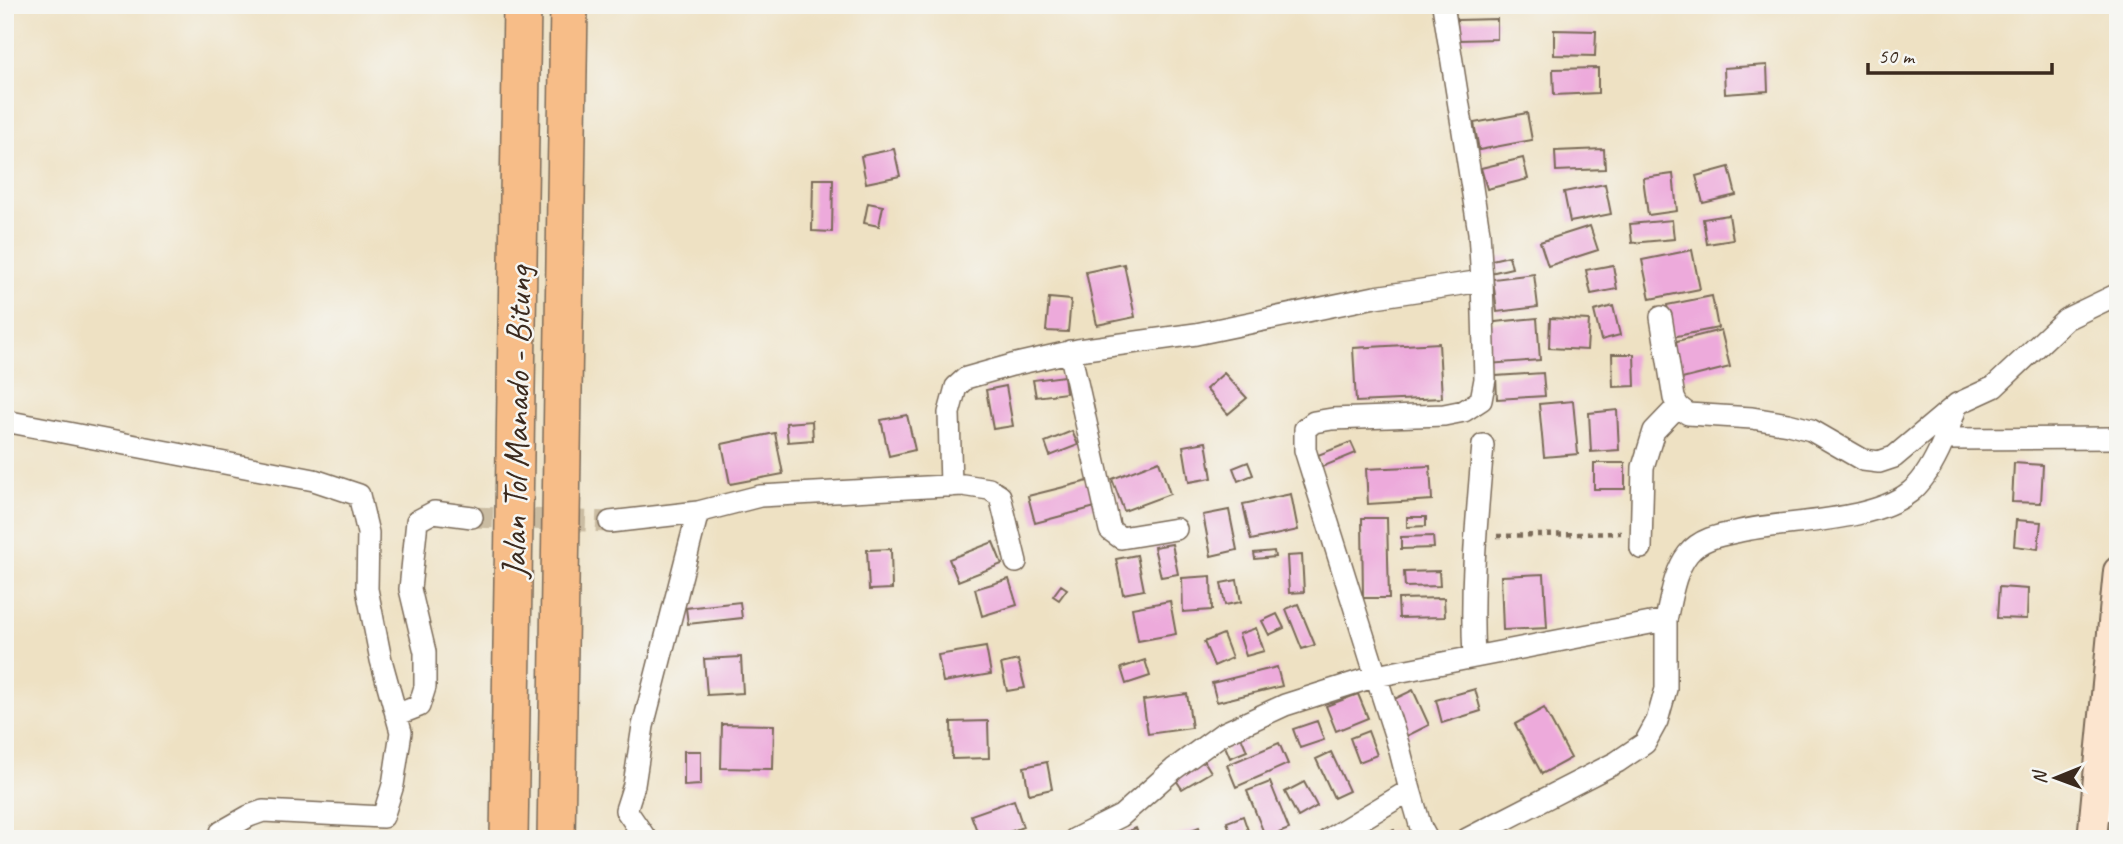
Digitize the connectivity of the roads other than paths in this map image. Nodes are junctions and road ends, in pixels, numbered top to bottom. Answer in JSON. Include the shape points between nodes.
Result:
{"nodes":[{"id":1,"x":522,"y":5,"type":"edge"},
{"id":2,"x":569,"y":5,"type":"edge"},
{"id":3,"x":1443,"y":5,"type":"edge"},
{"id":4,"x":1482,"y":281,"type":"junction"},
{"id":5,"x":2118,"y":294,"type":"edge"},
{"id":6,"x":1661,"y":317,"type":"dead end"},
{"id":7,"x":1070,"y":351,"type":"junction"},
{"id":8,"x":1957,"y":404,"type":"junction"},
{"id":9,"x":1678,"y":407,"type":"junction"},
{"id":10,"x":5,"y":421,"type":"edge"},
{"id":11,"x":2118,"y":438,"type":"edge"},
{"id":12,"x":1946,"y":439,"type":"junction"},
{"id":13,"x":1483,"y":444,"type":"dead end"},
{"id":14,"x":951,"y":486,"type":"junction"},
{"id":15,"x":698,"y":512,"type":"junction"},
{"id":16,"x":472,"y":517,"type":"tunnel mouth"},
{"id":17,"x":610,"y":522,"type":"tunnel mouth"},
{"id":18,"x":1176,"y":529,"type":"dead end"},
{"id":19,"x":1641,"y":540,"type":"road end"},
{"id":20,"x":1016,"y":562,"type":"dead end"},
{"id":21,"x":2118,"y":571,"type":"edge"},
{"id":22,"x":1666,"y":620,"type":"junction"},
{"id":23,"x":1474,"y":657,"type":"junction"},
{"id":24,"x":1376,"y":676,"type":"junction"},
{"id":25,"x":396,"y":715,"type":"junction"},
{"id":26,"x":1410,"y":790,"type":"junction"},
{"id":27,"x":2106,"y":809,"type":"edge"},
{"id":28,"x":221,"y":832,"type":"dead end"},
{"id":29,"x":509,"y":839,"type":"edge"},
{"id":30,"x":556,"y":839,"type":"edge"},
{"id":31,"x":646,"y":839,"type":"edge"},
{"id":32,"x":1075,"y":839,"type":"edge"},
{"id":33,"x":1329,"y":839,"type":"edge"},
{"id":34,"x":1427,"y":839,"type":"edge"},
{"id":35,"x":1467,"y":839,"type":"edge"},
{"id":36,"x":2092,"y":839,"type":"edge"}],
"edges":[{"from":1,"to":29,"type":"highway","name":"Jalan Tol Manado - Bitung"},
{"from":2,"to":30,"type":"highway","name":"Jalan Tol Manado - Bitung"},
{"from":3,"to":4,"type":"street","via":[[1479,232]]},
{"from":4,"to":7,"type":"street","via":[[1375,297],[1196,334]]},
{"from":4,"to":24,"type":"street","via":[[1485,379],[1481,400],[1464,411],[1444,415],[1332,419],[1305,429],[1305,450]]},
{"from":5,"to":8,"type":"street","via":[[2066,319],[1994,387]]},
{"from":6,"to":9,"type":"street"},
{"from":7,"to":14,"type":"street","via":[[966,378],[956,387],[948,413]]},
{"from":7,"to":18,"type":"street","via":[[1110,530],[1121,538]]},
{"from":8,"to":9,"type":"street","via":[[1894,457],[1879,462],[1863,460],[1811,430],[1752,418],[1688,415]]},
{"from":8,"to":12,"type":"street"},
{"from":9,"to":19,"type":"street","via":[[1654,430],[1643,467]]},
{"from":10,"to":25,"type":"street","via":[[314,481],[359,495],[368,533],[367,589]]},
{"from":11,"to":12,"type":"street"},
{"from":12,"to":22,"type":"street","via":[[1911,491],[1880,509],[1710,537],[1688,554],[1674,583]]},
{"from":13,"to":23,"type":"street","via":[[1475,537]]},
{"from":14,"to":15,"type":"street","via":[[760,496]]},
{"from":14,"to":20,"type":"street","via":[[989,489],[1000,496]]},
{"from":15,"to":17,"type":"street"},
{"from":15,"to":31,"type":"street","via":[[626,810]]},
{"from":16,"to":25,"type":"street","via":[[434,512],[416,521],[410,589],[425,652],[425,687],[419,706]]},
{"from":21,"to":27,"type":"street"},
{"from":22,"to":23,"type":"street"},
{"from":22,"to":35,"type":"street","via":[[1666,690],[1645,743]]},
{"from":23,"to":24,"type":"street"},
{"from":24,"to":26,"type":"street"},
{"from":24,"to":32,"type":"street","via":[[1285,705],[1222,734],[1121,816]]},
{"from":25,"to":28,"type":"street","via":[[401,732],[383,817],[263,811]]},
{"from":26,"to":33,"type":"street"},
{"from":26,"to":34,"type":"street"},
{"from":27,"to":36,"type":"street"}]}
